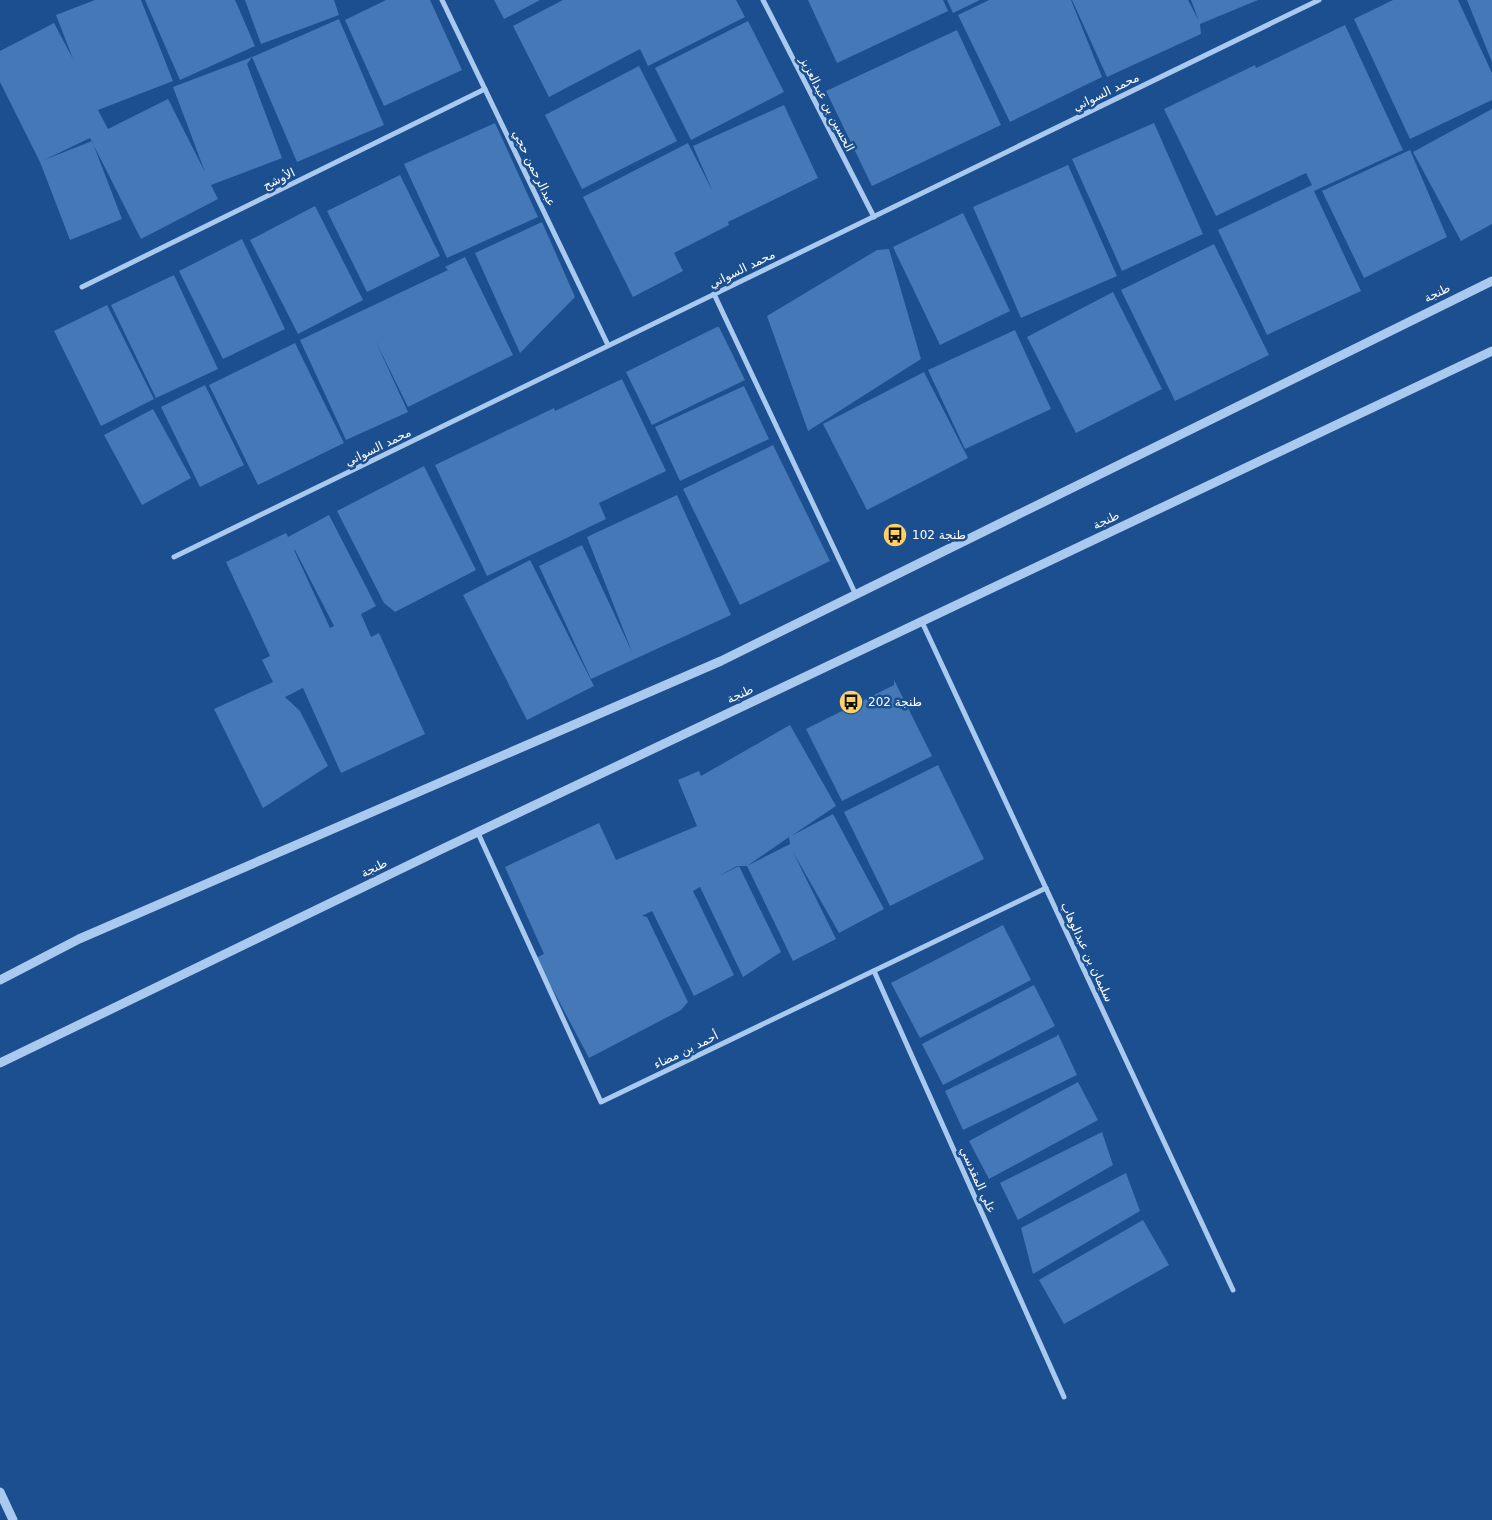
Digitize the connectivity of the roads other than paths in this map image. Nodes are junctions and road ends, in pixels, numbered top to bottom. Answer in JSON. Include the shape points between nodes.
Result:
{"nodes":[{"id":1,"x":442,"y":0,"type":"edge"},
{"id":2,"x":763,"y":0,"type":"edge"},
{"id":3,"x":1319,"y":0,"type":"edge"},
{"id":4,"x":485,"y":90,"type":"junction"},
{"id":5,"x":874,"y":216,"type":"junction"},
{"id":6,"x":1492,"y":281,"type":"edge"},
{"id":7,"x":82,"y":287,"type":"dead end"},
{"id":8,"x":714,"y":294,"type":"junction"},
{"id":9,"x":608,"y":346,"type":"junction"},
{"id":10,"x":1492,"y":351,"type":"edge"},
{"id":11,"x":174,"y":558,"type":"dead end"},
{"id":12,"x":856,"y":595,"type":"junction"},
{"id":13,"x":922,"y":622,"type":"junction"},
{"id":14,"x":478,"y":833,"type":"junction"},
{"id":15,"x":1046,"y":888,"type":"junction"},
{"id":16,"x":874,"y":971,"type":"junction"},
{"id":17,"x":0,"y":980,"type":"edge"},
{"id":18,"x":0,"y":1063,"type":"edge"},
{"id":19,"x":1233,"y":1290,"type":"dead end"},
{"id":20,"x":1064,"y":1397,"type":"dead end"},
{"id":21,"x":0,"y":1492,"type":"edge"},
{"id":22,"x":13,"y":1520,"type":"edge"}],
"edges":[{"from":1,"to":4,"type":"street","name":"عبدالرحمن حجي"},
{"from":2,"to":5,"type":"street","name":"الحسين بن عبدالعزيز"},
{"from":3,"to":5,"type":"street","name":"محمد السواني"},
{"from":4,"to":7,"type":"street","name":"الأوشح"},
{"from":4,"to":9,"type":"street","name":"عبدالرحمن حجي"},
{"from":5,"to":8,"type":"street","name":"محمد السواني"},
{"from":6,"to":12,"type":"street","name":"طنجة"},
{"from":8,"to":9,"type":"street","name":"محمد السواني"},
{"from":8,"to":12,"type":"street"},
{"from":9,"to":11,"type":"street","name":"محمد السواني"},
{"from":10,"to":13,"type":"street","name":"طنجة"},
{"from":12,"to":17,"type":"street","name":"طنجة","via":[[721,662],[79,939]]},
{"from":13,"to":14,"type":"street","name":"طنجة"},
{"from":13,"to":15,"type":"street","name":"سليمان بن عبدالوهاب"},
{"from":14,"to":16,"type":"street","name":"أحمد بن مضاء","via":[[601,1102]]},
{"from":14,"to":18,"type":"street","name":"طنجة"},
{"from":15,"to":16,"type":"street","name":"أحمد بن مضاء"},
{"from":15,"to":19,"type":"street","name":"سليمان بن عبدالوهاب"},
{"from":16,"to":20,"type":"street","name":"علي المقدسي"},
{"from":21,"to":22,"type":"street"}]}
